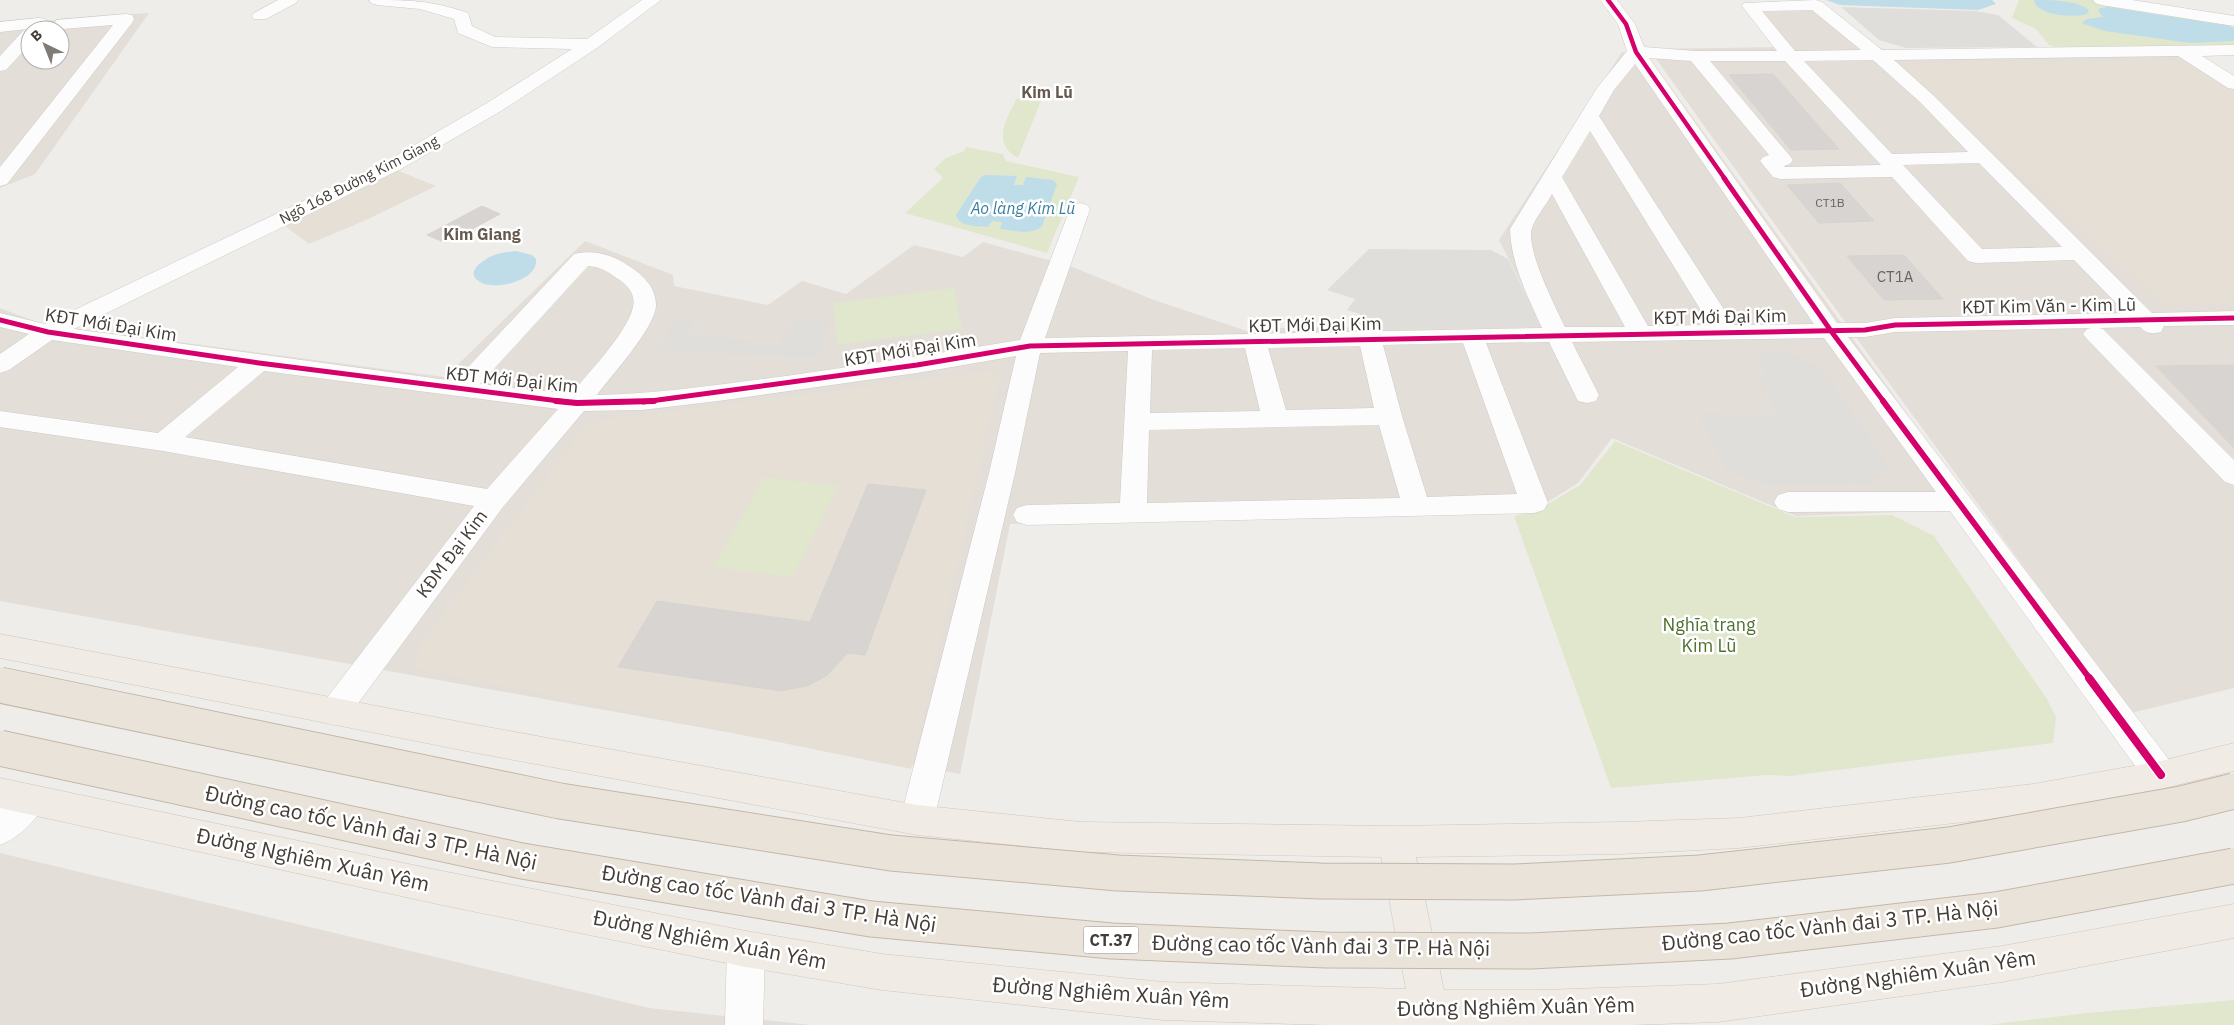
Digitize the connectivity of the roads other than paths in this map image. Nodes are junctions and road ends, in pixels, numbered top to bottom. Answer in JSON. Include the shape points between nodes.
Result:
{"nodes":[{"id":1,"x":290,"y":0,"type":"edge"},
{"id":2,"x":377,"y":0,"type":"edge"},
{"id":3,"x":653,"y":0,"type":"edge"},
{"id":4,"x":1608,"y":0,"type":"edge"},
{"id":5,"x":2101,"y":0,"type":"edge"},
{"id":6,"x":260,"y":16,"type":"dead end"},
{"id":7,"x":2234,"y":21,"type":"edge"},
{"id":8,"x":70,"y":23,"type":"edge"},
{"id":9,"x":20,"y":25,"type":"edge"},
{"id":10,"x":0,"y":27,"type":"edge"},
{"id":11,"x":20,"y":44,"type":"edge"},
{"id":12,"x":591,"y":44,"type":"junction"},
{"id":13,"x":2234,"y":50,"type":"edge"},
{"id":14,"x":1636,"y":52,"type":"junction"},
{"id":15,"x":2184,"y":52,"type":"junction"},
{"id":16,"x":1878,"y":55,"type":"junction"},
{"id":17,"x":1696,"y":56,"type":"junction"},
{"id":18,"x":1790,"y":56,"type":"junction"},
{"id":19,"x":1,"y":64,"type":"edge"},
{"id":20,"x":2234,"y":84,"type":"edge"},
{"id":21,"x":1590,"y":115,"type":"junction"},
{"id":22,"x":1985,"y":158,"type":"junction"},
{"id":23,"x":1890,"y":163,"type":"junction"},
{"id":24,"x":1552,"y":176,"type":"junction"},
{"id":25,"x":0,"y":180,"type":"edge"},
{"id":26,"x":1080,"y":209,"type":"dead end"},
{"id":27,"x":2080,"y":253,"type":"junction"},
{"id":28,"x":2234,"y":318,"type":"edge"},
{"id":29,"x":0,"y":320,"type":"edge"},
{"id":30,"x":2152,"y":326,"type":"junction"},
{"id":31,"x":1865,"y":330,"type":"joint"},
{"id":32,"x":1831,"y":331,"type":"junction"},
{"id":33,"x":2234,"y":331,"type":"edge"},
{"id":34,"x":48,"y":332,"type":"junction"},
{"id":35,"x":1727,"y":333,"type":"junction"},
{"id":36,"x":1901,"y":333,"type":"junction"},
{"id":37,"x":1641,"y":334,"type":"junction"},
{"id":38,"x":2095,"y":334,"type":"junction"},
{"id":39,"x":1556,"y":335,"type":"junction"},
{"id":40,"x":1472,"y":336,"type":"junction"},
{"id":41,"x":1370,"y":339,"type":"junction"},
{"id":42,"x":1255,"y":342,"type":"junction"},
{"id":43,"x":1140,"y":343,"type":"junction"},
{"id":44,"x":1030,"y":346,"type":"junction"},
{"id":45,"x":258,"y":363,"type":"junction"},
{"id":46,"x":0,"y":365,"type":"edge"},
{"id":47,"x":462,"y":390,"type":"junction"},
{"id":48,"x":1587,"y":395,"type":"dead end"},
{"id":49,"x":577,"y":403,"type":"junction"},
{"id":50,"x":1389,"y":416,"type":"junction"},
{"id":51,"x":0,"y":418,"type":"edge"},
{"id":52,"x":1274,"y":418,"type":"junction"},
{"id":53,"x":1137,"y":422,"type":"junction"},
{"id":54,"x":163,"y":442,"type":"junction"},
{"id":55,"x":2234,"y":476,"type":"edge"},
{"id":56,"x":493,"y":500,"type":"junction"},
{"id":57,"x":1957,"y":501,"type":"junction"},
{"id":58,"x":1788,"y":502,"type":"dead end"},
{"id":59,"x":1416,"y":507,"type":"junction"},
{"id":60,"x":1133,"y":512,"type":"junction"},
{"id":61,"x":1028,"y":514,"type":"dead end"},
{"id":62,"x":0,"y":646,"type":"edge"},
{"id":63,"x":0,"y":685,"type":"edge"},
{"id":64,"x":334,"y":712,"type":"junction"},
{"id":65,"x":0,"y":748,"type":"edge"},
{"id":66,"x":2234,"y":757,"type":"edge"},
{"id":67,"x":2161,"y":775,"type":"junction"},
{"id":68,"x":2234,"y":791,"type":"edge"},
{"id":69,"x":15,"y":796,"type":"edge"},
{"id":70,"x":917,"y":820,"type":"junction"},
{"id":71,"x":0,"y":830,"type":"edge"},
{"id":72,"x":1395,"y":842,"type":"junction"},
{"id":73,"x":2234,"y":866,"type":"edge"},
{"id":74,"x":2234,"y":920,"type":"edge"},
{"id":75,"x":746,"y":949,"type":"junction"},
{"id":76,"x":1430,"y":1017,"type":"edge"},
{"id":77,"x":744,"y":1025,"type":"edge"}],
"edges":[{"from":1,"to":6,"type":"street"},
{"from":2,"to":12,"type":"street","via":[[419,3],[449,11],[462,16],[464,29],[488,41]]},
{"from":3,"to":12,"type":"street","name":"Ngõ 168 Đường Kim Giang"},
{"from":4,"to":14,"type":"street","via":[[1629,25]]},
{"from":5,"to":7,"type":"street"},
{"from":8,"to":25,"type":"street","via":[[126,19]]},
{"from":9,"to":10,"type":"street"},
{"from":11,"to":19,"type":"street"},
{"from":12,"to":34,"type":"street","name":"Ngõ 168 Đường Kim Giang","via":[[494,107],[394,165]]},
{"from":13,"to":15,"type":"street"},
{"from":14,"to":17,"type":"street"},
{"from":14,"to":21,"type":"street","via":[[1606,88]]},
{"from":14,"to":32,"type":"street"},
{"from":15,"to":16,"type":"street"},
{"from":15,"to":20,"type":"street"},
{"from":16,"to":18,"type":"street"},
{"from":16,"to":18,"type":"street","name":"KĐT Kim Văn - Kim Lũ","via":[[1816,5],[1750,6]]},
{"from":16,"to":22,"type":"street","name":"KĐT Kim Văn - Kim Lũ"},
{"from":17,"to":18,"type":"street"},
{"from":17,"to":23,"type":"street","via":[[1783,160],[1770,161],[1780,173],[1829,166]]},
{"from":18,"to":23,"type":"street","name":"KĐT Kim Văn - Kim Lũ"},
{"from":21,"to":24,"type":"street"},
{"from":21,"to":35,"type":"street","name":"KĐT Mới Đại Kim"},
{"from":22,"to":23,"type":"street"},
{"from":22,"to":27,"type":"street","name":"KĐT Kim Văn - Kim Lũ"},
{"from":23,"to":27,"type":"street","name":"KĐT Kim Văn - Kim Lũ","via":[[1976,256]]},
{"from":24,"to":37,"type":"street","name":"KĐT Mới Đại Kim"},
{"from":24,"to":39,"type":"street","via":[[1521,229],[1520,242]]},
{"from":26,"to":44,"type":"street"},
{"from":27,"to":30,"type":"street","name":"KĐT Kim Văn - Kim Lũ"},
{"from":28,"to":30,"type":"street","name":"KĐT Kim Văn - Kim Lũ"},
{"from":29,"to":34,"type":"street","name":"KĐT Mới Đại Kim"},
{"from":30,"to":33,"type":"street","name":"KĐT Kim Văn - Kim Lũ"},
{"from":30,"to":36,"type":"street","name":"KĐT Kim Văn - Kim Lũ"},
{"from":30,"to":38,"type":"street","name":"KĐT Kim Văn - Kim Lũ"},
{"from":31,"to":32,"type":"street","name":"KĐT Mới Đại Kim"},
{"from":31,"to":36,"type":"street","name":"KĐT Kim Văn - Kim Lũ"},
{"from":32,"to":35,"type":"street","name":"KĐT Mới Đại Kim"},
{"from":32,"to":57,"type":"street"},
{"from":34,"to":45,"type":"street","name":"KĐT Mới Đại Kim"},
{"from":34,"to":46,"type":"street","name":"KĐT Mới Đại Kim"},
{"from":35,"to":37,"type":"street","name":"KĐT Mới Đại Kim"},
{"from":36,"to":38,"type":"street","name":"KĐT Kim Văn - Kim Lũ"},
{"from":37,"to":39,"type":"street","name":"KĐT Mới Đại Kim"},
{"from":38,"to":55,"type":"street","name":"KĐT Kim Văn - Kim Lũ"},
{"from":39,"to":40,"type":"street","name":"KĐT Mới Đại Kim"},
{"from":39,"to":48,"type":"street"},
{"from":40,"to":41,"type":"street","name":"KĐT Mới Đại Kim"},
{"from":40,"to":59,"type":"street","via":[[1534,503]]},
{"from":41,"to":42,"type":"street","name":"KĐT Mới Đại Kim"},
{"from":41,"to":50,"type":"street","name":"KĐT Mới Đại Kim"},
{"from":42,"to":43,"type":"street","name":"KĐT Mới Đại Kim"},
{"from":42,"to":52,"type":"street","name":"KĐT Mới Đại Kim"},
{"from":43,"to":44,"type":"street","name":"KĐT Mới Đại Kim"},
{"from":43,"to":53,"type":"street"},
{"from":44,"to":49,"type":"street","name":"KĐT Mới Đại Kim","via":[[699,395],[642,402]]},
{"from":44,"to":70,"type":"street"},
{"from":45,"to":47,"type":"street","name":"KĐT Mới Đại Kim"},
{"from":45,"to":54,"type":"street"},
{"from":47,"to":49,"type":"street","name":"KĐT Mới Đại Kim"},
{"from":47,"to":49,"type":"street","name":"KĐT Mới Đại Kim","via":[[582,248],[636,280],[643,292],[645,307],[633,333]]},
{"from":49,"to":56,"type":"street","name":"KĐM Đại Kim"},
{"from":50,"to":52,"type":"street"},
{"from":50,"to":59,"type":"street","name":"KĐT Mới Đại Kim"},
{"from":51,"to":54,"type":"street"},
{"from":52,"to":53,"type":"street"},
{"from":53,"to":60,"type":"street"},
{"from":54,"to":56,"type":"street"},
{"from":56,"to":64,"type":"street","name":"KĐM Đại Kim"},
{"from":57,"to":58,"type":"street"},
{"from":57,"to":67,"type":"street"},
{"from":59,"to":60,"type":"street"},
{"from":60,"to":61,"type":"street"},
{"from":62,"to":64,"type":"main road"},
{"from":63,"to":68,"type":"highway","bridge":true,"via":[[560,800],[891,853],[1127,873],[1321,881],[1475,882],[1700,873],[1949,845],[2181,804]]},
{"from":64,"to":70,"type":"main road"},
{"from":65,"to":73,"type":"highway","name":"Đường cao tốc Vành đai 3 TP. Hà Nội","number":"CT.37","bridge":true,"via":[[522,861],[871,919],[1112,940],[1326,950],[1502,951],[1730,941],[1996,910]]},
{"from":66,"to":67,"type":"main road"},
{"from":67,"to":72,"type":"main road","via":[[2033,799],[1739,833]]},
{"from":69,"to":71,"type":"street"},
{"from":69,"to":75,"type":"main road","name":"Đường Nghiêm Xuân Yêm"},
{"from":70,"to":72,"type":"main road","via":[[1081,837]]},
{"from":72,"to":76,"type":"main road"},
{"from":74,"to":76,"type":"main road","name":"Đường Nghiêm Xuân Yêm","via":[[2002,964],[1718,1003],[1542,1009]]},
{"from":75,"to":76,"type":"main road","name":"Đường Nghiêm Xuân Yêm","via":[[882,972],[1163,1001]]},
{"from":75,"to":77,"type":"street"}]}
